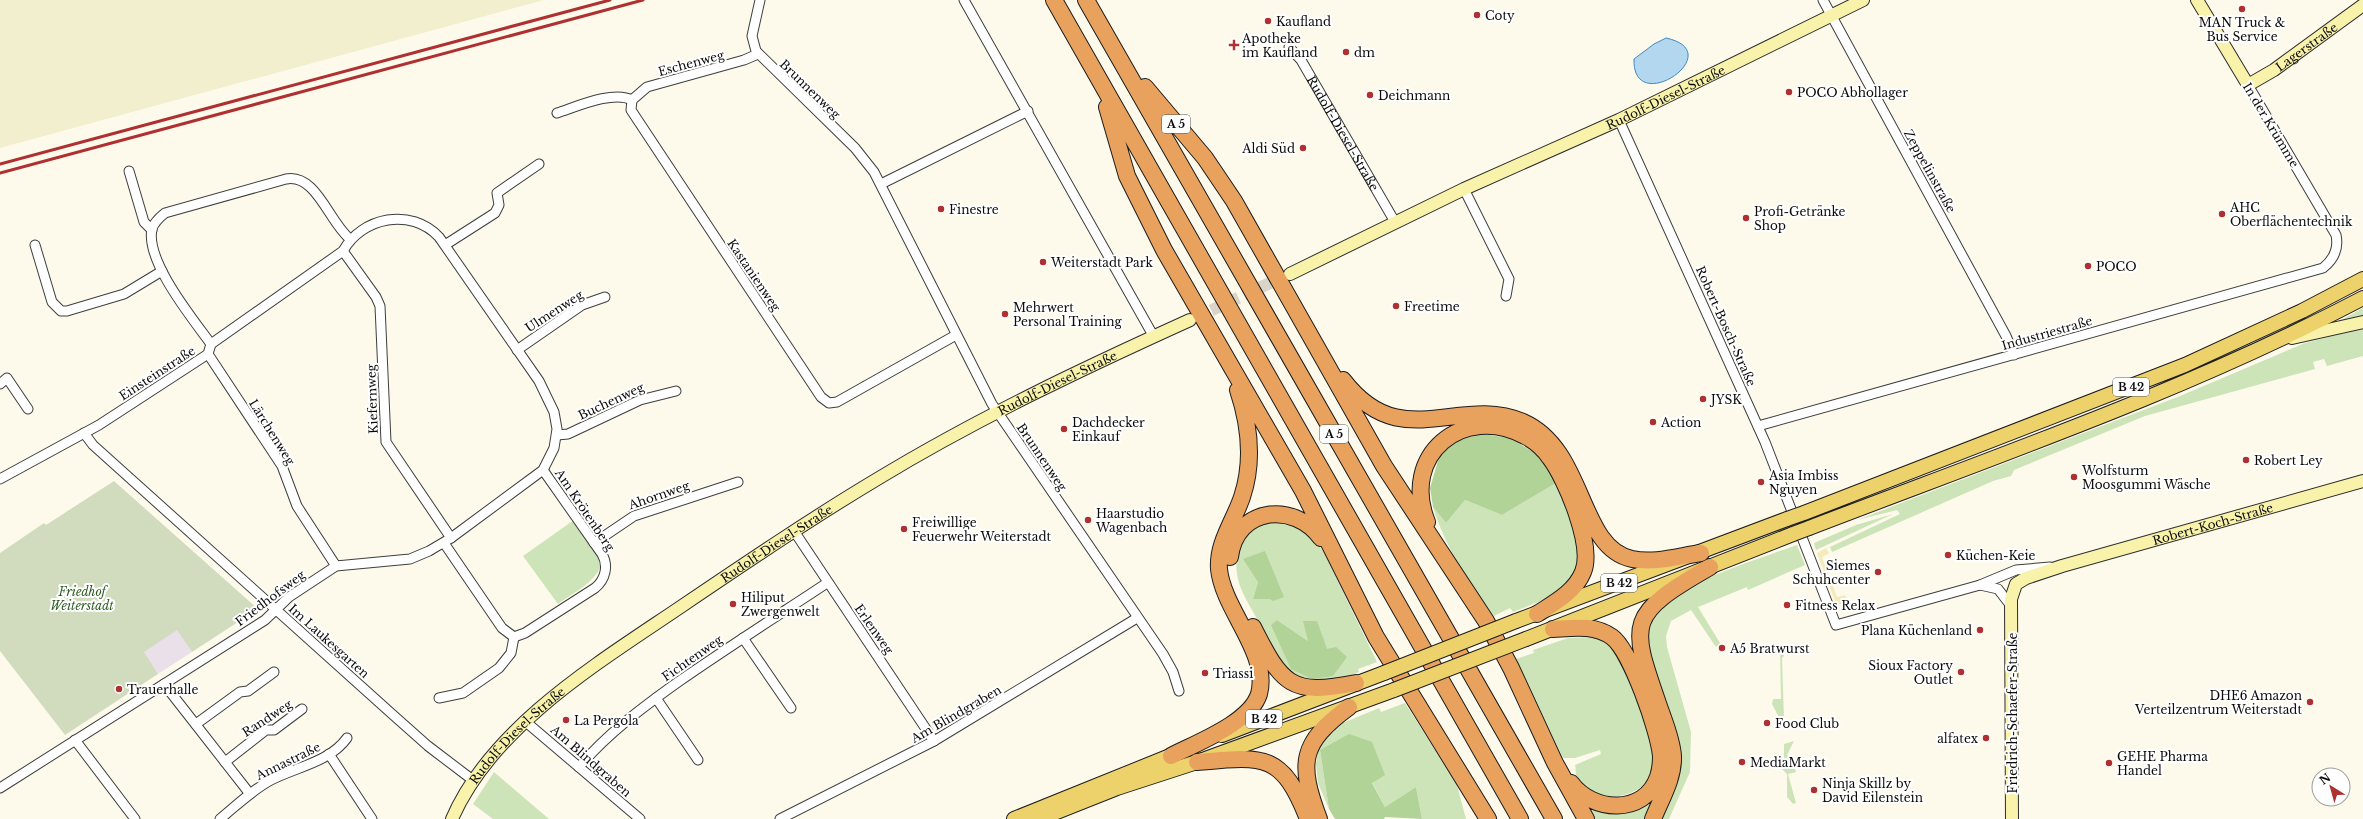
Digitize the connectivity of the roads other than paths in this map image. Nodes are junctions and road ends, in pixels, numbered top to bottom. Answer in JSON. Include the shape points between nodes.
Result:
{"nodes":[{"id":1,"x":760,"y":0,"type":"edge"},
{"id":2,"x":964,"y":0,"type":"edge"},
{"id":3,"x":1054,"y":0,"type":"edge"},
{"id":4,"x":1086,"y":0,"type":"edge"},
{"id":5,"x":1823,"y":0,"type":"edge"},
{"id":6,"x":1863,"y":0,"type":"edge"},
{"id":7,"x":2197,"y":0,"type":"edge"},
{"id":8,"x":2363,"y":6,"type":"edge"},
{"id":9,"x":1831,"y":16,"type":"junction"},
{"id":10,"x":1288,"y":46,"type":"dead end"},
{"id":11,"x":1115,"y":50,"type":"junction"},
{"id":12,"x":758,"y":54,"type":"junction"},
{"id":13,"x":1098,"y":78,"type":"junction"},
{"id":14,"x":2248,"y":85,"type":"junction"},
{"id":15,"x":632,"y":100,"type":"junction"},
{"id":16,"x":1028,"y":111,"type":"junction"},
{"id":17,"x":557,"y":113,"type":"dead end"},
{"id":18,"x":1620,"y":120,"type":"junction"},
{"id":19,"x":540,"y":164,"type":"dead end"},
{"id":20,"x":130,"y":171,"type":"dead end"},
{"id":21,"x":881,"y":184,"type":"junction"},
{"id":22,"x":1464,"y":189,"type":"junction"},
{"id":23,"x":1395,"y":222,"type":"junction"},
{"id":24,"x":152,"y":230,"type":"junction"},
{"id":25,"x":350,"y":239,"type":"junction"},
{"id":26,"x":35,"y":245,"type":"dead end"},
{"id":27,"x":445,"y":245,"type":"junction"},
{"id":28,"x":343,"y":251,"type":"junction"},
{"id":29,"x":2335,"y":253,"type":"joint"},
{"id":30,"x":162,"y":271,"type":"junction"},
{"id":31,"x":1290,"y":274,"type":"tunnel mouth"},
{"id":32,"x":2363,"y":279,"type":"edge"},
{"id":33,"x":1506,"y":296,"type":"dead end"},
{"id":34,"x":605,"y":297,"type":"dead end"},
{"id":35,"x":2363,"y":298,"type":"edge"},
{"id":36,"x":1190,"y":320,"type":"tunnel mouth"},
{"id":37,"x":2363,"y":322,"type":"edge"},
{"id":38,"x":1309,"y":330,"type":"junction"},
{"id":39,"x":956,"y":335,"type":"junction"},
{"id":40,"x":1154,"y":337,"type":"junction"},
{"id":41,"x":1217,"y":341,"type":"junction"},
{"id":42,"x":2279,"y":341,"type":"junction"},
{"id":43,"x":211,"y":344,"type":"junction"},
{"id":44,"x":517,"y":350,"type":"junction"},
{"id":45,"x":208,"y":354,"type":"junction"},
{"id":46,"x":2014,"y":355,"type":"junction"},
{"id":47,"x":0,"y":384,"type":"edge"},
{"id":48,"x":676,"y":391,"type":"dead end"},
{"id":49,"x":28,"y":409,"type":"dead end"},
{"id":50,"x":997,"y":412,"type":"junction"},
{"id":51,"x":1758,"y":426,"type":"junction"},
{"id":52,"x":84,"y":433,"type":"junction"},
{"id":53,"x":557,"y":435,"type":"junction"},
{"id":54,"x":543,"y":470,"type":"junction"},
{"id":55,"x":1,"y":475,"type":"edge"},
{"id":56,"x":2363,"y":481,"type":"edge"},
{"id":57,"x":738,"y":482,"type":"dead end"},
{"id":58,"x":2363,"y":485,"type":"edge"},
{"id":59,"x":2342,"y":488,"type":"junction"},
{"id":60,"x":794,"y":531,"type":"junction"},
{"id":61,"x":448,"y":540,"type":"junction"},
{"id":62,"x":594,"y":543,"type":"junction"},
{"id":63,"x":1805,"y":544,"type":"joint"},
{"id":64,"x":1701,"y":553,"type":"junction"},
{"id":65,"x":1442,"y":554,"type":"junction"},
{"id":66,"x":336,"y":566,"type":"junction"},
{"id":67,"x":2062,"y":566,"type":"junction"},
{"id":68,"x":1710,"y":567,"type":"junction"},
{"id":69,"x":1346,"y":579,"type":"junction"},
{"id":70,"x":827,"y":583,"type":"junction"},
{"id":71,"x":1980,"y":585,"type":"junction"},
{"id":72,"x":2011,"y":606,"type":"junction"},
{"id":73,"x":276,"y":610,"type":"junction"},
{"id":74,"x":1537,"y":614,"type":"junction"},
{"id":75,"x":1137,"y":618,"type":"junction"},
{"id":76,"x":1552,"y":629,"type":"junction"},
{"id":77,"x":514,"y":637,"type":"junction"},
{"id":78,"x":743,"y":638,"type":"junction"},
{"id":79,"x":274,"y":672,"type":"dead end"},
{"id":80,"x":1356,"y":683,"type":"junction"},
{"id":81,"x":164,"y":684,"type":"junction"},
{"id":82,"x":1179,"y":691,"type":"dead end"},
{"id":83,"x":438,"y":698,"type":"dead end"},
{"id":84,"x":656,"y":698,"type":"junction"},
{"id":85,"x":1349,"y":707,"type":"junction"},
{"id":86,"x":791,"y":708,"type":"dead end"},
{"id":87,"x":302,"y":709,"type":"dead end"},
{"id":88,"x":526,"y":722,"type":"junction"},
{"id":89,"x":196,"y":724,"type":"junction"},
{"id":90,"x":348,"y":738,"type":"dead end"},
{"id":91,"x":75,"y":740,"type":"junction"},
{"id":92,"x":1546,"y":740,"type":"junction"},
{"id":93,"x":934,"y":741,"type":"junction"},
{"id":94,"x":329,"y":754,"type":"junction"},
{"id":95,"x":1171,"y":756,"type":"junction"},
{"id":96,"x":698,"y":760,"type":"dead end"},
{"id":97,"x":225,"y":762,"type":"junction"},
{"id":98,"x":1197,"y":762,"type":"junction"},
{"id":99,"x":579,"y":767,"type":"junction"},
{"id":100,"x":474,"y":780,"type":"junction"},
{"id":101,"x":1464,"y":780,"type":"junction"},
{"id":102,"x":0,"y":788,"type":"edge"},
{"id":103,"x":250,"y":794,"type":"junction"},
{"id":104,"x":135,"y":819,"type":"edge"},
{"id":105,"x":220,"y":819,"type":"edge"},
{"id":106,"x":372,"y":819,"type":"edge"},
{"id":107,"x":452,"y":819,"type":"edge"},
{"id":108,"x":640,"y":819,"type":"edge"},
{"id":109,"x":780,"y":819,"type":"edge"},
{"id":110,"x":1014,"y":819,"type":"edge"},
{"id":111,"x":1039,"y":819,"type":"edge"},
{"id":112,"x":1308,"y":819,"type":"edge"},
{"id":113,"x":1319,"y":819,"type":"edge"},
{"id":114,"x":1474,"y":819,"type":"edge"},
{"id":115,"x":1488,"y":819,"type":"edge"},
{"id":116,"x":1520,"y":819,"type":"edge"},
{"id":117,"x":1554,"y":819,"type":"edge"},
{"id":118,"x":1586,"y":819,"type":"edge"},
{"id":119,"x":1653,"y":819,"type":"edge"},
{"id":120,"x":2012,"y":819,"type":"edge"}],
"edges":[{"from":1,"to":12,"type":"street","name":"Brunnenweg","via":[[752,36]]},
{"from":2,"to":16,"type":"street"},
{"from":3,"to":13,"type":"highway","number":"A 5"},
{"from":4,"to":11,"type":"highway","number":"A 5"},
{"from":5,"to":9,"type":"street","name":"Zeppelinstraße"},
{"from":6,"to":9,"type":"street","name":"Rudolf-Diesel-Straße"},
{"from":7,"to":14,"type":"street","name":"In der Krümme"},
{"from":8,"to":14,"type":"street","name":"Lagerstraße","via":[[2274,70]]},
{"from":9,"to":18,"type":"street","name":"Rudolf-Diesel-Straße"},
{"from":9,"to":46,"type":"street","name":"Zeppelinstraße"},
{"from":10,"to":23,"type":"street","name":"Rudolf-Diesel-Straße","via":[[1301,60]]},
{"from":11,"to":38,"type":"highway","number":"A 5","via":[[1216,172]]},
{"from":11,"to":117,"type":"highway","number":"A 5"},
{"from":12,"to":15,"type":"street","name":"Eschenweg","via":[[647,87]]},
{"from":12,"to":21,"type":"street","name":"Brunnenweg","via":[[861,155]]},
{"from":13,"to":41,"type":"highway","via":[[1135,195]]},
{"from":13,"to":116,"type":"highway","number":"A 5"},
{"from":14,"to":29,"type":"street","name":"In der Krümme","via":[[2333,230],[2337,242]]},
{"from":15,"to":17,"type":"street","via":[[622,96],[609,98]]},
{"from":15,"to":39,"type":"street","name":"Kastanienweg","via":[[630,106],[635,118],[829,404],[841,400]]},
{"from":16,"to":21,"type":"street"},
{"from":16,"to":40,"type":"street"},
{"from":18,"to":22,"type":"street","name":"Rudolf-Diesel-Straße"},
{"from":18,"to":51,"type":"street","name":"Robert-Bosch-Straße"},
{"from":19,"to":27,"type":"street","via":[[496,193],[499,205],[494,213]]},
{"from":20,"to":24,"type":"street","via":[[144,222]]},
{"from":21,"to":39,"type":"street","name":"Brunnenweg"},
{"from":22,"to":23,"type":"street","name":"Rudolf-Diesel-Straße"},
{"from":22,"to":33,"type":"street","via":[[1509,279]]},
{"from":23,"to":31,"type":"street","name":"Rudolf-Diesel-Straße"},
{"from":24,"to":25,"type":"street","via":[[159,218],[171,210],[292,178],[301,179],[308,184],[338,228]]},
{"from":24,"to":30,"type":"street","via":[[153,244]]},
{"from":25,"to":27,"type":"street","name":"Am Krötenberg","via":[[380,222],[400,218],[425,225]]},
{"from":25,"to":28,"type":"street","name":"Einsteinstraße"},
{"from":26,"to":30,"type":"street","via":[[52,302],[57,309],[64,312],[124,294]]},
{"from":27,"to":44,"type":"street","name":"Am Krötenberg"},
{"from":28,"to":43,"type":"street","name":"Einsteinstraße"},
{"from":28,"to":61,"type":"street","name":"Kiefernweg","via":[[376,297],[381,310],[386,442]]},
{"from":29,"to":46,"type":"street","name":"Industriestraße","via":[[2328,264],[2317,271]]},
{"from":30,"to":43,"type":"street"},
{"from":32,"to":64,"type":"main road","number":"B 42","bridge":true,"via":[[2302,312],[2184,365]]},
{"from":34,"to":44,"type":"street","name":"Ulmenweg","via":[[582,305]]},
{"from":35,"to":42,"type":"main road","number":"B 42"},
{"from":36,"to":40,"type":"street","name":"Rudolf-Diesel-Straße"},
{"from":37,"to":42,"type":"street"},
{"from":38,"to":64,"type":"highway","number":"A 5","via":[[1352,391],[1386,414],[1413,421],[1493,414],[1537,429],[1560,453],[1574,478],[1592,521],[1609,548],[1632,559],[1657,560]]},
{"from":38,"to":65,"type":"highway","number":"A 5","via":[[1381,459]]},
{"from":39,"to":50,"type":"street","name":"Brunnenweg"},
{"from":40,"to":50,"type":"street","name":"Rudolf-Diesel-Straße"},
{"from":41,"to":69,"type":"highway","via":[[1303,491]]},
{"from":41,"to":95,"type":"highway","via":[[1243,407],[1250,446],[1248,475],[1242,498],[1222,544],[1219,569],[1226,595],[1256,661],[1260,686],[1255,702],[1241,718]]},
{"from":42,"to":68,"type":"main road","number":"B 42","bridge":true,"via":[[2131,404]]},
{"from":43,"to":45,"type":"street","name":"Einsteinstraße"},
{"from":44,"to":53,"type":"street","name":"Am Krötenberg","via":[[539,381],[551,404]]},
{"from":45,"to":52,"type":"street","name":"Einsteinstraße"},
{"from":45,"to":66,"type":"street","name":"Lärchenweg","via":[[282,466],[297,506]]},
{"from":46,"to":51,"type":"street","name":"Industriestraße"},
{"from":47,"to":49,"type":"street","via":[[7,378]]},
{"from":48,"to":53,"type":"street","name":"Buchenweg","via":[[645,398],[568,434]]},
{"from":50,"to":60,"type":"street","name":"Rudolf-Diesel-Straße","via":[[879,477]]},
{"from":50,"to":75,"type":"street","name":"Brunnenweg"},
{"from":51,"to":63,"type":"street","name":"Robert-Bosch-Straße"},
{"from":52,"to":55,"type":"street","name":"Einsteinstraße"},
{"from":52,"to":73,"type":"street","name":"Im Laukesgarten","via":[[93,445]]},
{"from":53,"to":54,"type":"street","name":"Am Krötenberg"},
{"from":54,"to":61,"type":"street","name":"Friedhofsweg"},
{"from":54,"to":62,"type":"street","name":"Am Krötenberg"},
{"from":56,"to":59,"type":"street","name":"Robert-Koch-Straße"},
{"from":57,"to":62,"type":"street","name":"Ahornweg","via":[[634,516]]},
{"from":58,"to":59,"type":"street"},
{"from":59,"to":67,"type":"street","name":"Robert-Koch-Straße"},
{"from":60,"to":70,"type":"street","name":"Erlenweg"},
{"from":60,"to":88,"type":"street","name":"Rudolf-Diesel-Straße","via":[[632,640],[574,682]]},
{"from":61,"to":66,"type":"street","name":"Friedhofsweg","via":[[410,558]]},
{"from":61,"to":77,"type":"street","name":"Kiefernweg","via":[[502,628]]},
{"from":62,"to":77,"type":"street","name":"Am Krötenberg","via":[[605,561],[605,573],[601,583],[525,633]]},
{"from":63,"to":71,"type":"street","name":"Robert-Koch-Straße","via":[[1836,626]]},
{"from":64,"to":74,"type":"main road","number":"B 42"},
{"from":65,"to":74,"type":"highway","via":[[1423,511],[1420,490],[1423,471],[1435,448],[1454,434],[1483,426],[1510,430],[1535,442],[1550,457],[1563,482],[1580,525],[1586,558],[1584,571],[1576,585]]},
{"from":65,"to":92,"type":"highway","via":[[1493,635]]},
{"from":66,"to":73,"type":"street","name":"Friedhofsweg","via":[[289,597]]},
{"from":67,"to":71,"type":"street","name":"Robert-Koch-Straße","via":[[2016,570]]},
{"from":67,"to":72,"type":"street","name":"Robert-Koch-Straße","via":[[2020,581],[2013,588]]},
{"from":68,"to":76,"type":"main road","number":"B 42"},
{"from":68,"to":119,"type":"highway","via":[[1658,599],[1648,610],[1640,627],[1641,654],[1669,735],[1673,755],[1670,774]]},
{"from":69,"to":80,"type":"highway","via":[[1316,531],[1303,520],[1287,514],[1270,514],[1252,521],[1232,546],[1230,569],[1233,584],[1267,656],[1278,670],[1292,682],[1314,689]]},
{"from":69,"to":101,"type":"highway","via":[[1376,637]]},
{"from":70,"to":78,"type":"street","name":"Fichtenweg"},
{"from":70,"to":93,"type":"street","name":"Erlenweg"},
{"from":71,"to":72,"type":"street","name":"Robert-Koch-Straße","via":[[2001,590]]},
{"from":72,"to":120,"type":"street","name":"Friedrich-Schaefer-Straße"},
{"from":73,"to":81,"type":"street","name":"Friedhofsweg","via":[[265,620]]},
{"from":73,"to":100,"type":"street","name":"Im Laukesgarten","via":[[428,746]]},
{"from":74,"to":80,"type":"main road","number":"B 42","bridge":true},
{"from":75,"to":82,"type":"street","name":"Brunnenweg","via":[[1169,664]]},
{"from":75,"to":93,"type":"street","name":"Am Blindgraben"},
{"from":76,"to":85,"type":"main road","number":"B 42","bridge":true},
{"from":76,"to":92,"type":"highway","via":[[1594,629],[1610,636],[1624,651],[1658,740],[1661,757],[1658,778],[1647,794],[1630,804],[1612,806],[1596,803],[1583,796],[1572,784]]},
{"from":77,"to":83,"type":"street","via":[[511,653],[505,663],[462,693]]},
{"from":78,"to":84,"type":"street","name":"Fichtenweg"},
{"from":78,"to":86,"type":"street"},
{"from":79,"to":89,"type":"street","via":[[248,691],[240,692]]},
{"from":80,"to":95,"type":"main road","number":"B 42"},
{"from":81,"to":89,"type":"street"},
{"from":81,"to":91,"type":"street","name":"Friedhofsweg"},
{"from":84,"to":96,"type":"street"},
{"from":84,"to":99,"type":"street","name":"Fichtenweg","via":[[611,735]]},
{"from":85,"to":98,"type":"main road","number":"B 42"},
{"from":85,"to":113,"type":"highway","via":[[1316,736],[1307,757],[1307,782]]},
{"from":87,"to":97,"type":"street","name":"Randweg","via":[[274,730],[266,730]]},
{"from":88,"to":99,"type":"street","name":"Am Blindgraben"},
{"from":88,"to":100,"type":"street","name":"Rudolf-Diesel-Straße"},
{"from":89,"to":97,"type":"street"},
{"from":90,"to":94,"type":"street","name":"Annastraße"},
{"from":91,"to":102,"type":"street","name":"Friedhofsweg"},
{"from":91,"to":104,"type":"street"},
{"from":92,"to":118,"type":"highway","via":[[1554,764]]},
{"from":93,"to":109,"type":"street","name":"Am Blindgraben"},
{"from":94,"to":103,"type":"street","name":"Annastraße","via":[[270,780]]},
{"from":94,"to":106,"type":"street"},
{"from":95,"to":110,"type":"main road","number":"B 42"},
{"from":97,"to":103,"type":"street"},
{"from":98,"to":111,"type":"main road","number":"B 42","via":[[1123,786]]},
{"from":98,"to":112,"type":"highway","via":[[1247,758],[1272,764],[1295,788]]},
{"from":99,"to":108,"type":"street","name":"Am Blindgraben"},
{"from":100,"to":107,"type":"street","name":"Rudolf-Diesel-Straße"},
{"from":101,"to":114,"type":"highway","via":[[1472,803]]},
{"from":101,"to":115,"type":"highway"},
{"from":103,"to":105,"type":"street","name":"Annastraße"}]}
